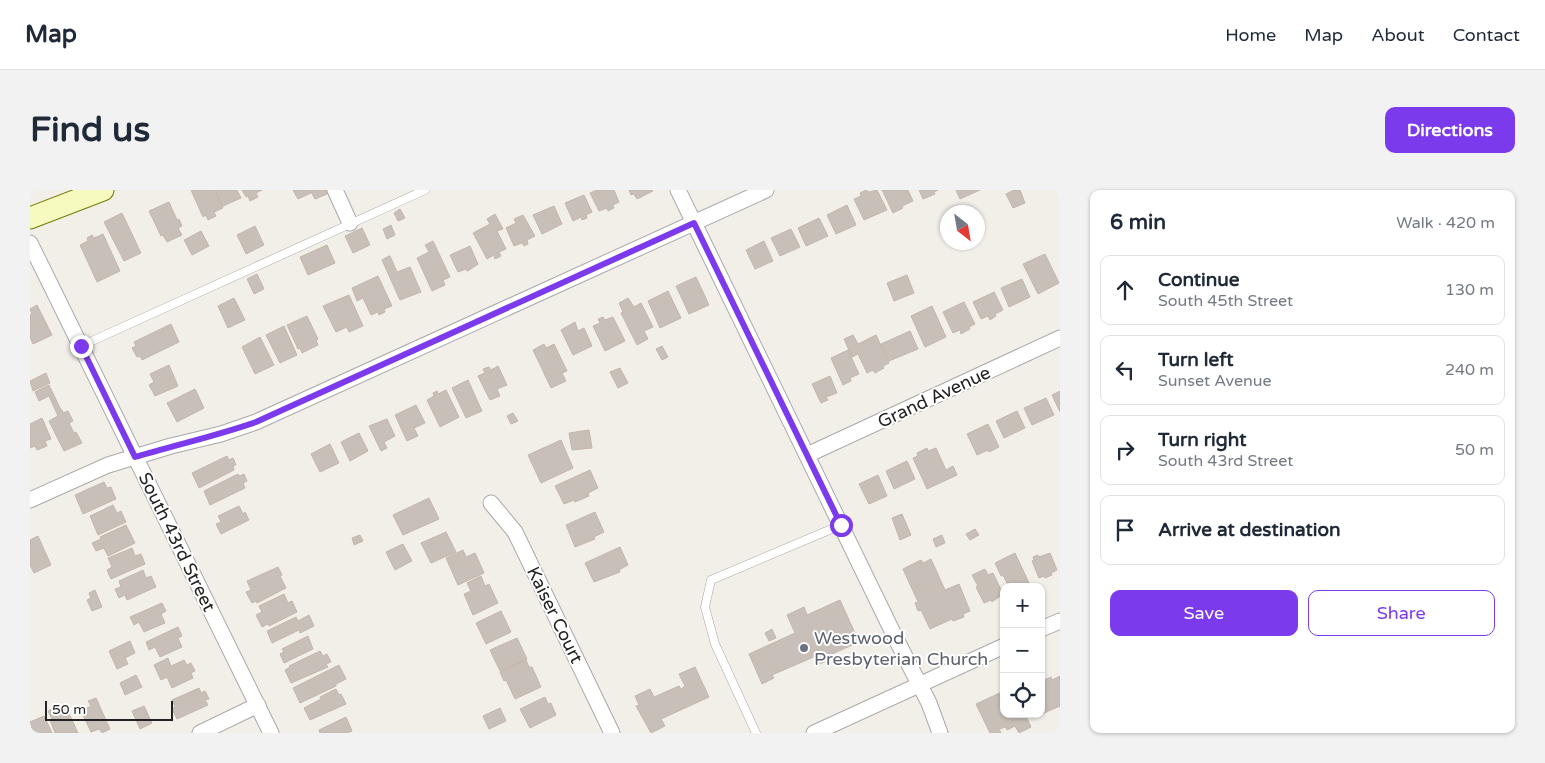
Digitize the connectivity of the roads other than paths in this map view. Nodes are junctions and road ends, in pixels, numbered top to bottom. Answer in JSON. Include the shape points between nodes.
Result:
{"nodes":[{"id":1,"x":104,"y":190,"type":"edge"},
{"id":2,"x":335,"y":190,"type":"edge"},
{"id":3,"x":424,"y":190,"type":"edge"},
{"id":4,"x":678,"y":190,"type":"edge"},
{"id":5,"x":766,"y":190,"type":"edge"},
{"id":6,"x":30,"y":218,"type":"edge"},
{"id":7,"x":694,"y":223,"type":"junction"},
{"id":8,"x":350,"y":224,"type":"junction"},
{"id":9,"x":30,"y":243,"type":"edge"},
{"id":10,"x":1060,"y":338,"type":"edge"},
{"id":11,"x":81,"y":346,"type":"junction"},
{"id":12,"x":807,"y":455,"type":"junction"},
{"id":13,"x":135,"y":457,"type":"junction"},
{"id":14,"x":30,"y":500,"type":"edge"},
{"id":15,"x":491,"y":503,"type":"dead end"},
{"id":16,"x":841,"y":525,"type":"junction"},
{"id":17,"x":1060,"y":621,"type":"edge"},
{"id":18,"x":1043,"y":628,"type":"edge"},
{"id":19,"x":1000,"y":648,"type":"edge"},
{"id":20,"x":920,"y":685,"type":"junction"},
{"id":21,"x":258,"y":706,"type":"junction"},
{"id":22,"x":200,"y":733,"type":"edge"},
{"id":23,"x":272,"y":733,"type":"edge"},
{"id":24,"x":612,"y":733,"type":"edge"},
{"id":25,"x":756,"y":733,"type":"edge"},
{"id":26,"x":814,"y":733,"type":"edge"},
{"id":27,"x":940,"y":733,"type":"edge"}],
"edges":[{"from":1,"to":6,"type":"street"},
{"from":2,"to":8,"type":"street"},
{"from":3,"to":8,"type":"lane"},
{"from":4,"to":7,"type":"street"},
{"from":5,"to":7,"type":"street"},
{"from":7,"to":12,"type":"street"},
{"from":7,"to":13,"type":"street","via":[[256,422]]},
{"from":8,"to":11,"type":"lane"},
{"from":9,"to":11,"type":"street","name":"South 43rd Street"},
{"from":10,"to":12,"type":"street","name":"Grand Avenue"},
{"from":11,"to":13,"type":"street","name":"South 43rd Street"},
{"from":12,"to":16,"type":"street"},
{"from":13,"to":14,"type":"street","via":[[108,465]]},
{"from":13,"to":21,"type":"street","name":"South 43rd Street"},
{"from":15,"to":24,"type":"street","name":"Kaiser Court","via":[[515,532]]},
{"from":16,"to":20,"type":"street"},
{"from":16,"to":25,"type":"lane","via":[[711,580],[705,607],[715,644]]},
{"from":17,"to":18,"type":"street"},
{"from":19,"to":20,"type":"street"},
{"from":20,"to":26,"type":"street"},
{"from":20,"to":27,"type":"street"},
{"from":21,"to":22,"type":"street"},
{"from":21,"to":23,"type":"street","name":"South 43rd Street"}]}
